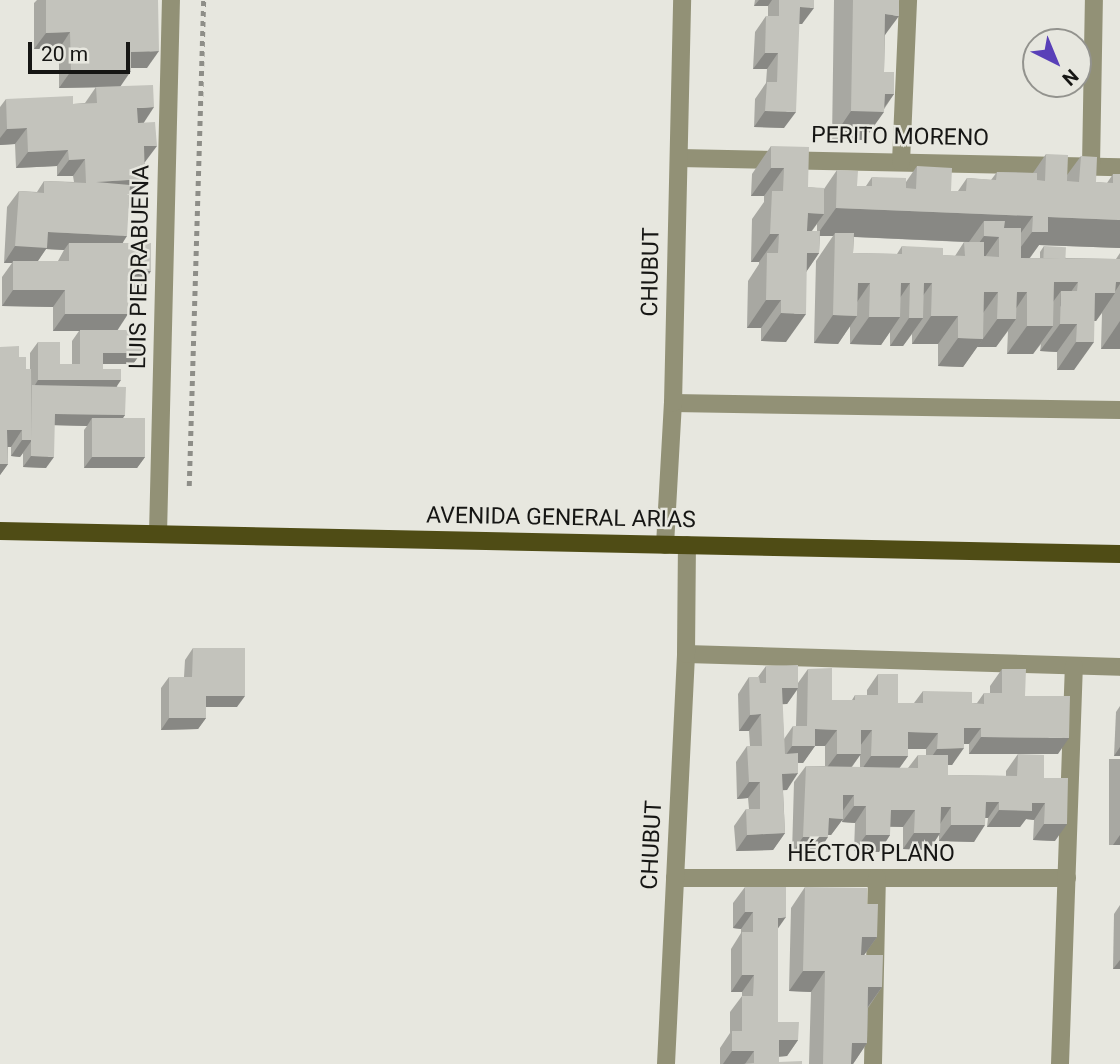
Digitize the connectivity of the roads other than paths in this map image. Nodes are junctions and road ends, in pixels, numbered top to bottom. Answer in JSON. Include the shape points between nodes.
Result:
{"nodes":[{"id":1,"x":172,"y":0,"type":"edge"},
{"id":2,"x":682,"y":0,"type":"edge"},
{"id":3,"x":908,"y":0,"type":"edge"},
{"id":4,"x":1094,"y":0,"type":"edge"},
{"id":5,"x":679,"y":159,"type":"junction"},
{"id":6,"x":901,"y":162,"type":"junction"},
{"id":7,"x":1091,"y":166,"type":"junction"},
{"id":8,"x":1120,"y":167,"type":"edge"},
{"id":9,"x":673,"y":403,"type":"junction"},
{"id":10,"x":1120,"y":410,"type":"edge"},
{"id":11,"x":0,"y":531,"type":"edge"},
{"id":12,"x":158,"y":534,"type":"junction"},
{"id":13,"x":665,"y":545,"type":"junction"},
{"id":14,"x":687,"y":545,"type":"junction"},
{"id":15,"x":1120,"y":554,"type":"edge"},
{"id":16,"x":686,"y":654,"type":"junction"},
{"id":17,"x":1074,"y":666,"type":"junction"},
{"id":18,"x":1120,"y":667,"type":"edge"},
{"id":19,"x":675,"y":878,"type":"junction"},
{"id":20,"x":877,"y":878,"type":"junction"},
{"id":21,"x":1067,"y":878,"type":"junction"},
{"id":22,"x":666,"y":1064,"type":"edge"},
{"id":23,"x":873,"y":1064,"type":"edge"},
{"id":24,"x":1060,"y":1064,"type":"edge"}],
"edges":[{"from":1,"to":12,"type":"street","name":"LUIS PIEDRABUENA"},
{"from":2,"to":5,"type":"street","name":"CHUBUT"},
{"from":3,"to":6,"type":"street"},
{"from":4,"to":7,"type":"street"},
{"from":5,"to":6,"type":"street","name":"PERITO MORENO"},
{"from":5,"to":9,"type":"street","name":"CHUBUT"},
{"from":6,"to":7,"type":"street","name":"PERITO MORENO"},
{"from":7,"to":8,"type":"street","name":"PERITO MORENO"},
{"from":9,"to":10,"type":"street"},
{"from":9,"to":13,"type":"street","name":"CHUBUT"},
{"from":11,"to":12,"type":"main road","name":"AVENIDA GENERAL ARIAS"},
{"from":12,"to":13,"type":"main road","name":"AVENIDA GENERAL ARIAS"},
{"from":13,"to":14,"type":"main road","name":"AVENIDA GENERAL ARIAS"},
{"from":14,"to":15,"type":"main road","name":"AVENIDA GENERAL ARIAS"},
{"from":14,"to":16,"type":"street","name":"CHUBUT"},
{"from":16,"to":17,"type":"street"},
{"from":16,"to":19,"type":"street","name":"CHUBUT"},
{"from":17,"to":18,"type":"street"},
{"from":17,"to":21,"type":"street"},
{"from":19,"to":20,"type":"street","name":"HÉCTOR PLANO"},
{"from":19,"to":22,"type":"street","name":"CHUBUT"},
{"from":20,"to":21,"type":"street","name":"HÉCTOR PLANO"},
{"from":20,"to":23,"type":"street"},
{"from":21,"to":24,"type":"street"}]}
